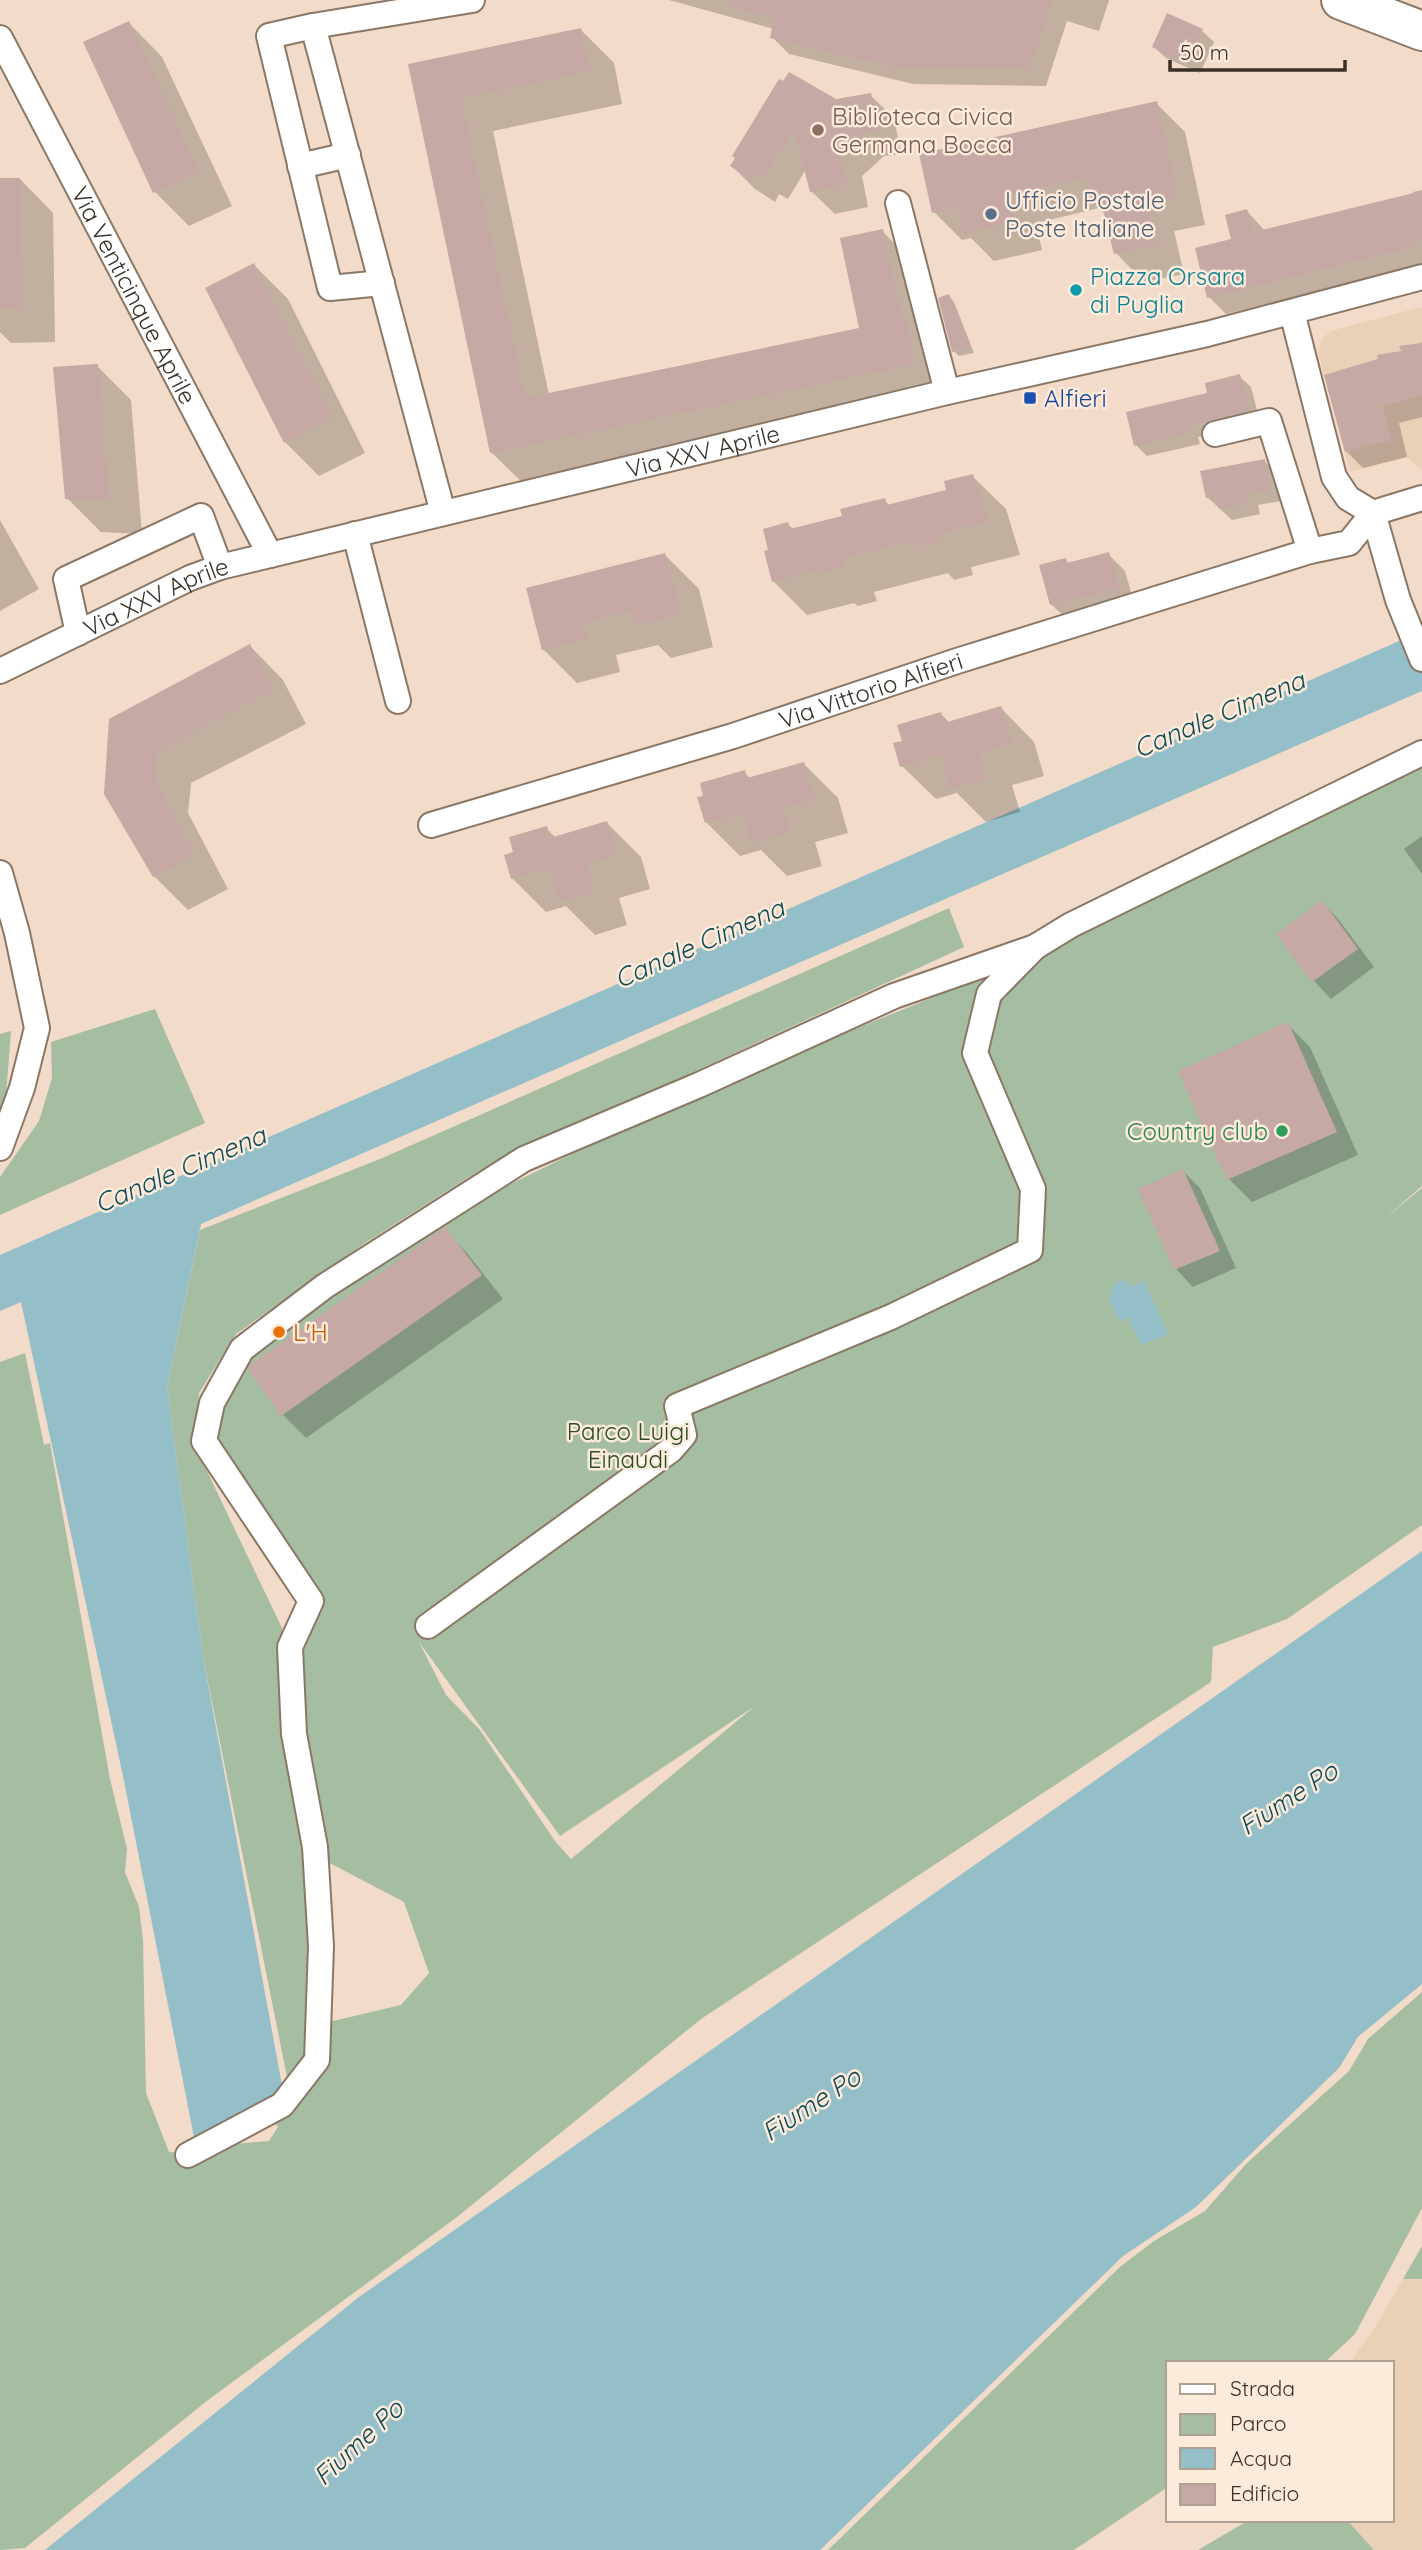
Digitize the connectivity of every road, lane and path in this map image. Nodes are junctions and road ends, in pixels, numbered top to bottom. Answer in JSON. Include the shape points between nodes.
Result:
{"nodes":[{"id":1,"x":472,"y":0,"type":"edge"},
{"id":2,"x":1341,"y":0,"type":"edge"},
{"id":3,"x":313,"y":26,"type":"junction"},
{"id":4,"x":1422,"y":31,"type":"edge"},
{"id":5,"x":0,"y":38,"type":"edge"},
{"id":6,"x":348,"y":155,"type":"junction"},
{"id":7,"x":300,"y":166,"type":"junction"},
{"id":8,"x":898,"y":203,"type":"dead end"},
{"id":9,"x":1422,"y":277,"type":"edge"},
{"id":10,"x":382,"y":283,"type":"junction"},
{"id":11,"x":1292,"y":312,"type":"junction"},
{"id":12,"x":947,"y":392,"type":"junction"},
{"id":13,"x":1215,"y":434,"type":"dead end"},
{"id":14,"x":1422,"y":498,"type":"edge"},
{"id":15,"x":443,"y":513,"type":"junction"},
{"id":16,"x":1373,"y":513,"type":"junction"},
{"id":17,"x":355,"y":534,"type":"junction"},
{"id":18,"x":1310,"y":551,"type":"junction"},
{"id":19,"x":270,"y":555,"type":"junction"},
{"id":20,"x":220,"y":567,"type":"junction"},
{"id":21,"x":78,"y":633,"type":"junction"},
{"id":22,"x":1422,"y":659,"type":"edge"},
{"id":23,"x":0,"y":671,"type":"edge"},
{"id":24,"x":398,"y":701,"type":"dead end"},
{"id":25,"x":1422,"y":753,"type":"edge"},
{"id":26,"x":431,"y":825,"type":"dead end"},
{"id":27,"x":0,"y":873,"type":"edge"},
{"id":28,"x":1035,"y":947,"type":"junction"},
{"id":29,"x":0,"y":1148,"type":"edge"},
{"id":30,"x":428,"y":1626,"type":"dead end"},
{"id":31,"x":188,"y":2155,"type":"dead end"}],
"edges":[{"from":1,"to":3,"type":"street"},
{"from":2,"to":4,"type":"main road"},
{"from":3,"to":6,"type":"street"},
{"from":3,"to":7,"type":"street","via":[[269,36]]},
{"from":5,"to":19,"type":"street","name":"Via Venticinque Aprile"},
{"from":6,"to":7,"type":"street"},
{"from":6,"to":10,"type":"street"},
{"from":7,"to":10,"type":"street","via":[[330,288]]},
{"from":8,"to":12,"type":"street"},
{"from":9,"to":11,"type":"street","name":"Via XXV Aprile"},
{"from":10,"to":15,"type":"street"},
{"from":11,"to":12,"type":"street","name":"Via XXV Aprile"},
{"from":11,"to":16,"type":"street","via":[[1334,477],[1348,498]]},
{"from":12,"to":15,"type":"street","name":"Via XXV Aprile"},
{"from":13,"to":18,"type":"street","via":[[1269,421]]},
{"from":14,"to":16,"type":"street"},
{"from":15,"to":17,"type":"street","name":"Via XXV Aprile"},
{"from":16,"to":18,"type":"street","name":"Via Vittorio Alfieri","via":[[1349,543]]},
{"from":16,"to":22,"type":"street"},
{"from":17,"to":19,"type":"street","name":"Via XXV Aprile"},
{"from":17,"to":24,"type":"street"},
{"from":18,"to":26,"type":"street","name":"Via Vittorio Alfieri","via":[[733,736]]},
{"from":19,"to":20,"type":"street","name":"Via XXV Aprile"},
{"from":20,"to":21,"type":"street","name":"Via XXV Aprile"},
{"from":20,"to":21,"type":"street","via":[[201,516],[66,579]]},
{"from":21,"to":23,"type":"street","name":"Via XXV Aprile"},
{"from":25,"to":28,"type":"street","via":[[1071,925]]},
{"from":27,"to":29,"type":"street","via":[[37,1028]]},
{"from":28,"to":30,"type":"street","via":[[989,995],[975,1053],[1033,1189],[1030,1250],[891,1317],[677,1406],[684,1435],[671,1450]]},
{"from":28,"to":31,"type":"street","via":[[894,996],[524,1159],[325,1286],[242,1349],[212,1403],[204,1441],[311,1601],[290,1647],[294,1734],[314,1847],[320,1921],[317,2060],[282,2105]]}]}
